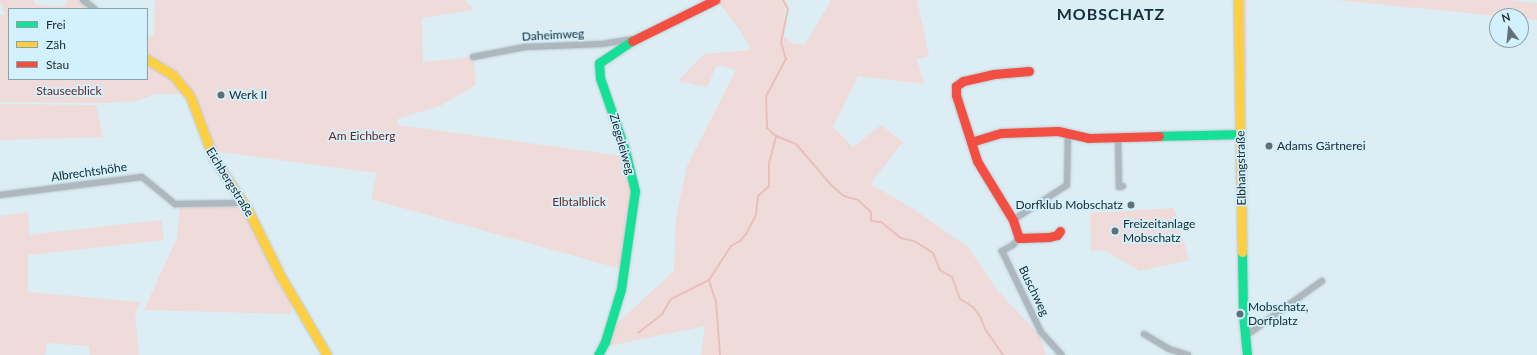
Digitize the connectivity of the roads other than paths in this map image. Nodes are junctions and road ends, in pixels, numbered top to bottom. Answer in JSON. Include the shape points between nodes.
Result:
{"nodes":[{"id":1,"x":83,"y":0,"type":"edge"},
{"id":2,"x":715,"y":0,"type":"edge"},
{"id":3,"x":1238,"y":0,"type":"edge"},
{"id":4,"x":94,"y":8,"type":"edge"},
{"id":5,"x":635,"y":39,"type":"junction"},
{"id":6,"x":473,"y":57,"type":"dead end"},
{"id":7,"x":148,"y":60,"type":"edge"},
{"id":8,"x":1029,"y":71,"type":"dead end"},
{"id":9,"x":1068,"y":134,"type":"junction"},
{"id":10,"x":1240,"y":134,"type":"junction"},
{"id":11,"x":1118,"y":137,"type":"junction"},
{"id":12,"x":971,"y":142,"type":"junction"},
{"id":13,"x":1123,"y":186,"type":"dead end"},
{"id":14,"x":0,"y":195,"type":"edge"},
{"id":15,"x":242,"y":203,"type":"junction"},
{"id":16,"x":1013,"y":220,"type":"junction"},
{"id":17,"x":1060,"y":231,"type":"dead end"},
{"id":18,"x":1019,"y":238,"type":"junction"},
{"id":19,"x":1322,"y":281,"type":"dead end"},
{"id":20,"x":1144,"y":334,"type":"dead end"},
{"id":21,"x":1244,"y":337,"type":"junction"},
{"id":22,"x":1168,"y":352,"type":"edge"},
{"id":23,"x":327,"y":355,"type":"edge"},
{"id":24,"x":598,"y":355,"type":"edge"},
{"id":25,"x":1062,"y":355,"type":"edge"},
{"id":26,"x":1188,"y":355,"type":"edge"},
{"id":27,"x":1247,"y":355,"type":"edge"}],
"edges":[{"from":1,"to":4,"type":"street"},
{"from":2,"to":5,"type":"street","name":"Ziegeleiweg"},
{"from":3,"to":10,"type":"street","name":"Elbhangstraße"},
{"from":5,"to":6,"type":"street","name":"Daheimweg","via":[[602,44],[525,47]]},
{"from":5,"to":24,"type":"street","name":"Ziegeleiweg","via":[[604,56],[598,69],[625,150],[635,191],[621,289],[605,342]]},
{"from":7,"to":15,"type":"street","name":"Eichbergstraße","via":[[174,75],[190,96],[206,142]]},
{"from":8,"to":12,"type":"street","via":[[980,76],[956,86],[956,96]]},
{"from":9,"to":11,"type":"street","via":[[1088,138]]},
{"from":9,"to":12,"type":"street","via":[[1058,131],[1001,133]]},
{"from":9,"to":16,"type":"street","via":[[1067,185]]},
{"from":10,"to":11,"type":"street"},
{"from":10,"to":21,"type":"street","name":"Elbhangstraße"},
{"from":11,"to":13,"type":"street","via":[[1119,187]]},
{"from":12,"to":16,"type":"street","via":[[982,172]]},
{"from":14,"to":15,"type":"street","name":"Albrechtshöhe","via":[[142,177],[175,204]]},
{"from":15,"to":23,"type":"street","name":"Eichbergstraße","via":[[263,236],[280,274]]},
{"from":16,"to":18,"type":"street"},
{"from":17,"to":18,"type":"street","via":[[1057,235],[1049,237]]},
{"from":18,"to":25,"type":"street","name":"Buschweg","via":[[1014,245],[1002,251],[1041,332]]},
{"from":19,"to":21,"type":"street"},
{"from":20,"to":22,"type":"street"},
{"from":21,"to":27,"type":"street","name":"Elbhangstraße"},
{"from":22,"to":26,"type":"street"}]}
